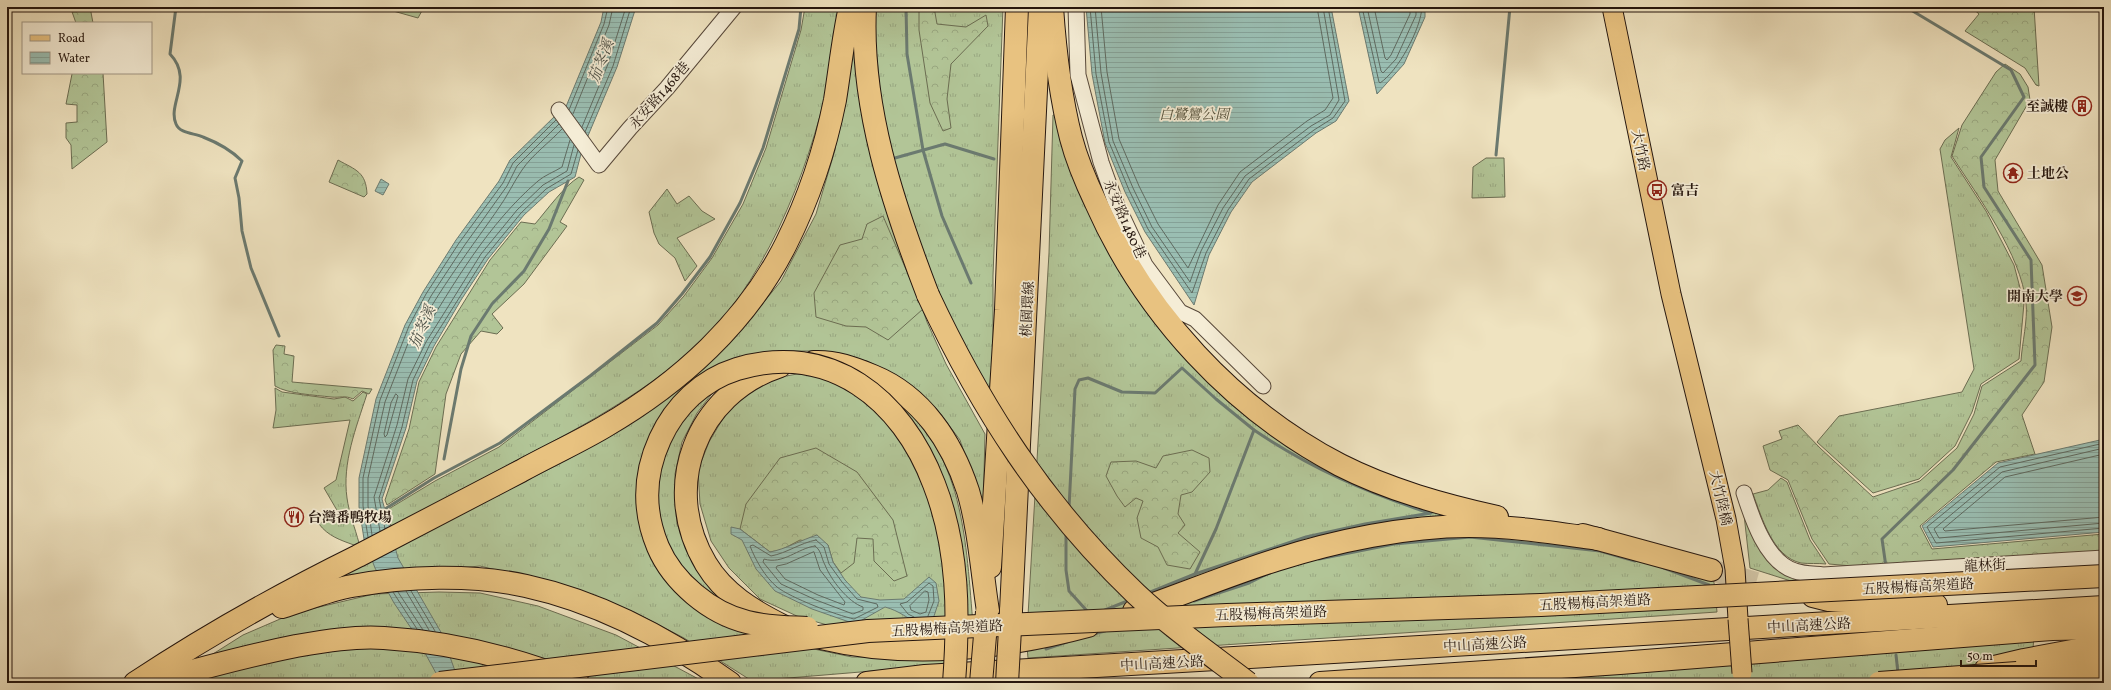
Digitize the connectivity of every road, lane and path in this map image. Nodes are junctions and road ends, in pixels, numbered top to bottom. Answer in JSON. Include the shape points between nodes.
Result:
{"nodes":[{"id":1,"x":734,"y":7,"type":"edge"},
{"id":2,"x":850,"y":7,"type":"edge"},
{"id":3,"x":865,"y":7,"type":"edge"},
{"id":4,"x":1017,"y":7,"type":"edge"},
{"id":5,"x":1040,"y":7,"type":"edge"},
{"id":6,"x":1052,"y":7,"type":"edge"},
{"id":7,"x":1076,"y":7,"type":"edge"},
{"id":8,"x":1612,"y":7,"type":"edge"},
{"id":9,"x":560,"y":110,"type":"dead end"},
{"id":10,"x":1677,"y":317,"type":"joint"},
{"id":11,"x":1263,"y":386,"type":"dead end"},
{"id":12,"x":1744,"y":492,"type":"dead end"},
{"id":13,"x":1598,"y":538,"type":"junction"},
{"id":14,"x":2104,"y":558,"type":"edge"},
{"id":15,"x":1711,"y":570,"type":"tunnel mouth"},
{"id":16,"x":2104,"y":576,"type":"edge"},
{"id":17,"x":1756,"y":583,"type":"tunnel mouth"},
{"id":18,"x":2104,"y":607,"type":"edge"},
{"id":19,"x":988,"y":611,"type":"junction"},
{"id":20,"x":2047,"y":611,"type":"junction"},
{"id":21,"x":229,"y":626,"type":"junction"},
{"id":22,"x":2104,"y":628,"type":"edge"},
{"id":23,"x":868,"y":631,"type":"junction"},
{"id":24,"x":2104,"y":645,"type":"edge"},
{"id":25,"x":2104,"y":667,"type":"edge"},
{"id":26,"x":2016,"y":673,"type":"junction"},
{"id":27,"x":1742,"y":678,"type":"edge"},
{"id":28,"x":134,"y":683,"type":"edge"},
{"id":29,"x":149,"y":683,"type":"edge"},
{"id":30,"x":440,"y":683,"type":"edge"},
{"id":31,"x":578,"y":683,"type":"edge"},
{"id":32,"x":730,"y":683,"type":"edge"},
{"id":33,"x":867,"y":683,"type":"edge"},
{"id":34,"x":954,"y":683,"type":"edge"},
{"id":35,"x":981,"y":683,"type":"edge"},
{"id":36,"x":1007,"y":683,"type":"edge"},
{"id":37,"x":1248,"y":683,"type":"edge"},
{"id":38,"x":1320,"y":683,"type":"edge"},
{"id":39,"x":1879,"y":683,"type":"edge"},
{"id":40,"x":1941,"y":683,"type":"edge"},
{"id":41,"x":1952,"y":683,"type":"edge"}],
"edges":[{"from":1,"to":9,"type":"street","name":"永安路1468巷","via":[[599,166]]},
{"from":2,"to":21,"type":"highway","via":[[835,99],[822,158],[786,244],[756,294],[733,324],[701,358],[606,426],[333,568]]},
{"from":3,"to":37,"type":"highway","bridge":true,"via":[[871,100],[892,196],[928,295],[955,354],[982,402],[1015,453],[1095,553],[1137,595]]},
{"from":4,"to":19,"type":"highway","name":"桃園環線","via":[[1007,303]]},
{"from":5,"to":36,"type":"highway","name":"桃園環線","bridge":true},
{"from":6,"to":13,"type":"highway","via":[[1060,85],[1071,139],[1082,173],[1103,220],[1127,264],[1161,314],[1198,357],[1252,408],[1341,465],[1445,506]]},
{"from":7,"to":11,"type":"street","name":"永安路1480巷","via":[[1078,75],[1101,162],[1115,201],[1145,265],[1180,312],[1195,319]]},
{"from":8,"to":10,"type":"main road","name":"大竹路"},
{"from":10,"to":27,"type":"main road","name":"大竹陸橋","bridge":true,"via":[[1726,519],[1735,570]]},
{"from":12,"to":14,"type":"street","name":"龍林街","via":[[1753,522],[1772,556],[1794,571],[1823,575]]},
{"from":13,"to":15,"type":"highway"},
{"from":13,"to":19,"type":"highway","via":[[1528,529],[1468,526],[1410,530],[1347,541],[1276,560],[1122,615],[1051,636],[1004,645],[909,650],[870,648],[792,631],[754,612],[727,590],[707,565],[693,539],[686,506],[693,447],[704,424],[717,406],[740,385],[763,372],[795,363],[822,362],[847,365],[883,380],[908,396],[930,418],[945,441],[968,492]]},
{"from":16,"to":23,"type":"highway","name":"五股楊梅高架道路","bridge":true,"via":[[1541,605],[1227,614]]},
{"from":17,"to":20,"type":"highway","via":[[1829,600]]},
{"from":18,"to":20,"type":"highway","name":"中山高速公路"},
{"from":19,"to":35,"type":"highway","bridge":true},
{"from":20,"to":33,"type":"highway","name":"中山高速公路","via":[[925,676]]},
{"from":21,"to":28,"type":"highway"},
{"from":21,"to":32,"type":"highway","via":[[276,608],[350,586],[386,581],[478,580],[526,586],[575,600],[667,642]]},
{"from":22,"to":38,"type":"highway","name":"中山高速公路","via":[[2052,629]]},
{"from":23,"to":30,"type":"highway","name":"五股楊梅高架道路","bridge":true},
{"from":23,"to":34,"type":"highway","bridge":true,"via":[[766,626],[745,622],[718,610],[690,590],[662,558],[654,536],[646,496],[654,452],[679,406],[721,374],[758,363],[809,363],[854,382],[890,410],[909,436],[934,483],[951,547],[958,622]]},
{"from":24,"to":40,"type":"highway","via":[[2024,660]]},
{"from":25,"to":26,"type":"highway"},
{"from":26,"to":39,"type":"highway","bridge":true},
{"from":26,"to":41,"type":"highway","bridge":true},
{"from":29,"to":31,"type":"highway","bridge":true,"via":[[241,657],[331,640],[383,637],[470,649],[548,671]]}]}
